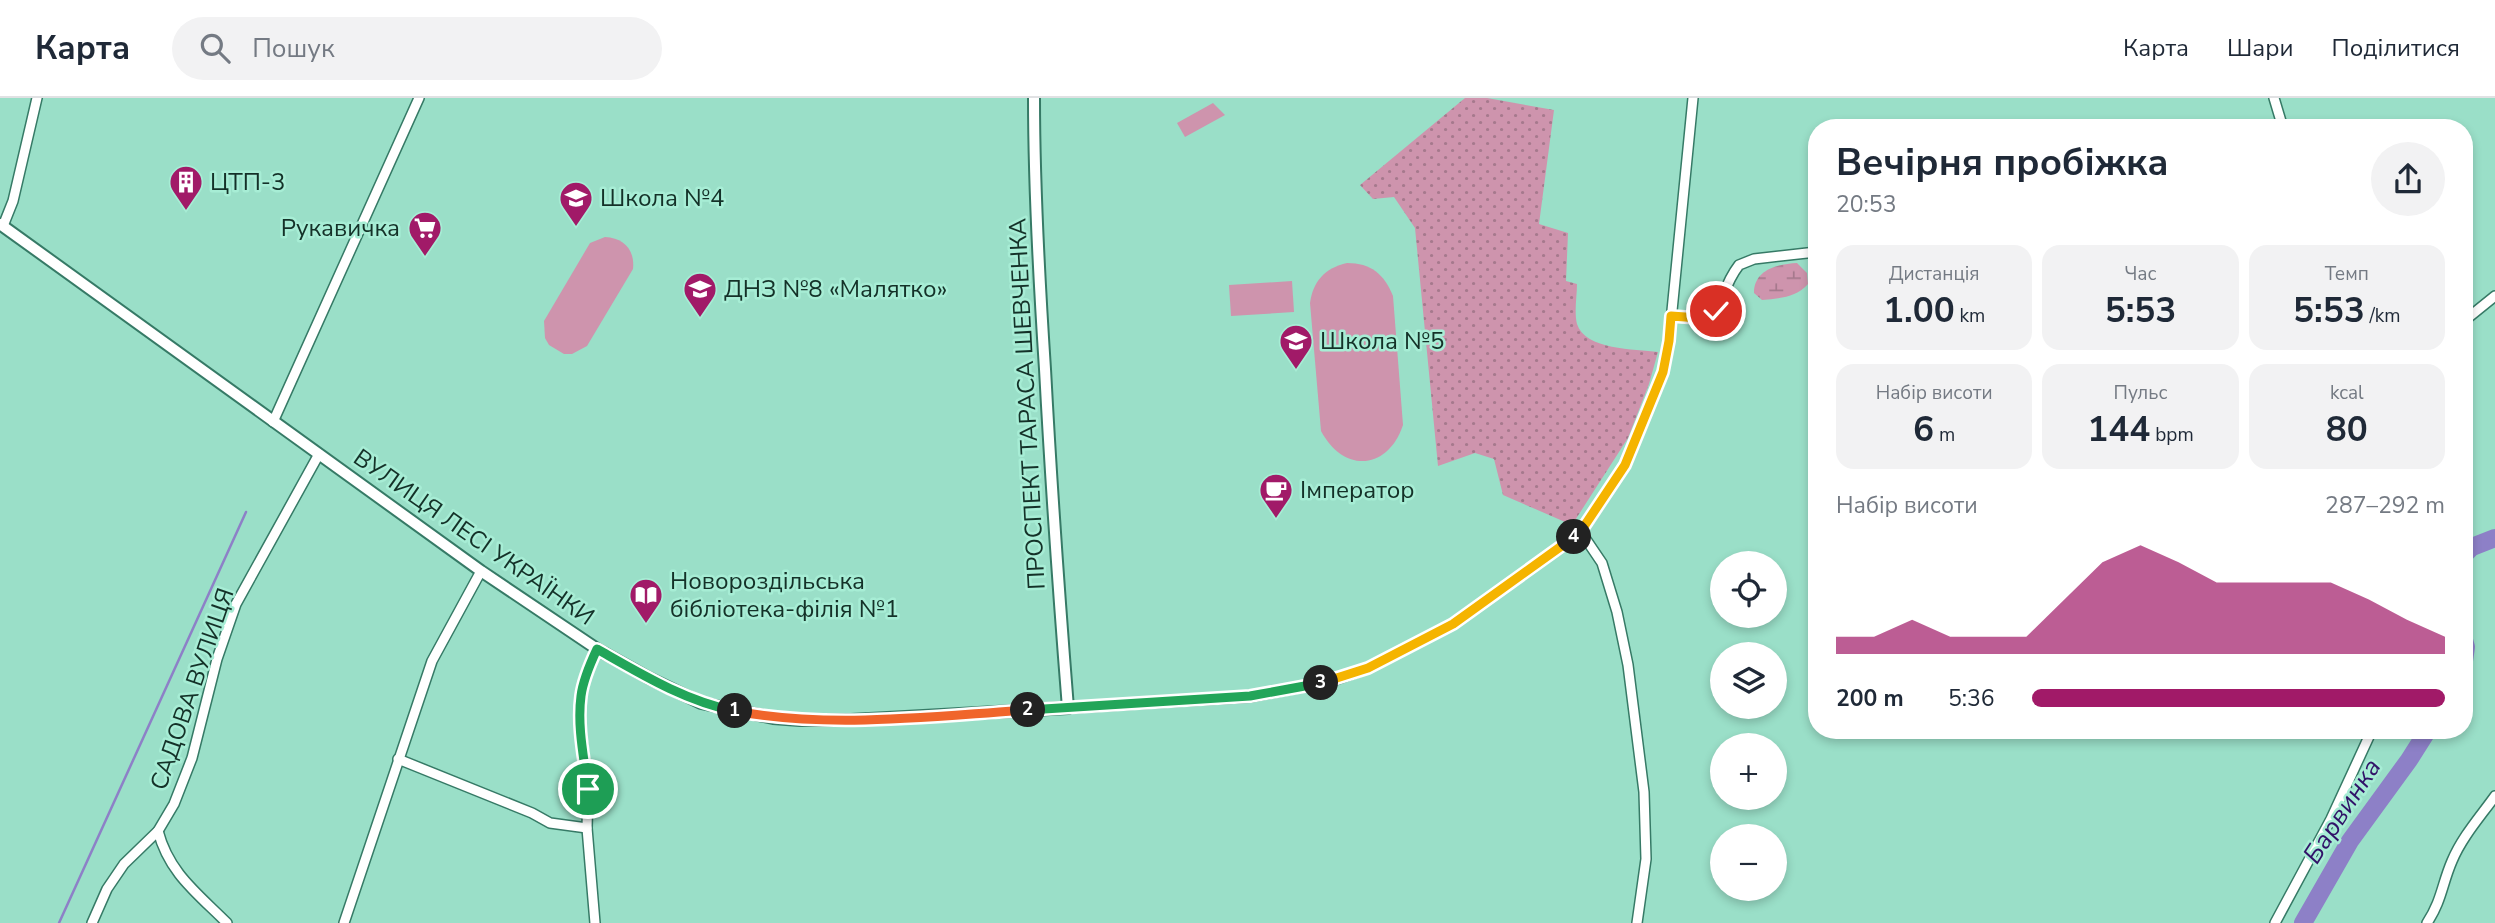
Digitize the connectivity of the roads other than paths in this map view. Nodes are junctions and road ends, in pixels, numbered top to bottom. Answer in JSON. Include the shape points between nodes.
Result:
{"nodes":[{"id":1,"x":37,"y":98,"type":"edge"},
{"id":2,"x":419,"y":98,"type":"edge"},
{"id":3,"x":1034,"y":98,"type":"edge"},
{"id":4,"x":1693,"y":98,"type":"edge"},
{"id":5,"x":2274,"y":98,"type":"edge"},
{"id":6,"x":2280,"y":119,"type":"edge"},
{"id":7,"x":1,"y":225,"type":"edge"},
{"id":8,"x":1808,"y":253,"type":"edge"},
{"id":9,"x":2495,"y":296,"type":"edge"},
{"id":10,"x":2473,"y":314,"type":"edge"},
{"id":11,"x":1671,"y":316,"type":"junction"},
{"id":12,"x":273,"y":422,"type":"junction"},
{"id":13,"x":318,"y":456,"type":"junction"},
{"id":14,"x":1581,"y":531,"type":"junction"},
{"id":15,"x":479,"y":574,"type":"junction"},
{"id":16,"x":597,"y":649,"type":"junction"},
{"id":17,"x":1068,"y":708,"type":"junction"},
{"id":18,"x":2368,"y":739,"type":"edge"},
{"id":19,"x":398,"y":759,"type":"junction"},
{"id":20,"x":2495,"y":796,"type":"edge"},
{"id":21,"x":587,"y":828,"type":"junction"},
{"id":22,"x":158,"y":831,"type":"junction"},
{"id":23,"x":92,"y":923,"type":"edge"},
{"id":24,"x":227,"y":923,"type":"edge"},
{"id":25,"x":344,"y":923,"type":"edge"},
{"id":26,"x":594,"y":923,"type":"edge"},
{"id":27,"x":1637,"y":923,"type":"edge"},
{"id":28,"x":2275,"y":923,"type":"edge"},
{"id":29,"x":2427,"y":923,"type":"edge"}],
"edges":[{"from":1,"to":7,"type":"street","via":[[13,201]]},
{"from":2,"to":12,"type":"street"},
{"from":3,"to":17,"type":"street","name":"ПРОСПЕКТ ТАРАСА ШЕВЧЕНКА","via":[[1052,505]]},
{"from":4,"to":11,"type":"street"},
{"from":5,"to":6,"type":"street"},
{"from":7,"to":12,"type":"street","name":"ВУЛИЦЯ ЛЕСІ УКРАЇНКИ"},
{"from":8,"to":11,"type":"street","via":[[1739,265],[1716,311],[1699,318]]},
{"from":9,"to":10,"type":"street"},
{"from":11,"to":14,"type":"street","via":[[1663,372],[1625,465]]},
{"from":12,"to":13,"type":"street","name":"ВУЛИЦЯ ЛЕСІ УКРАЇНКИ"},
{"from":13,"to":15,"type":"street","name":"ВУЛИЦЯ ЛЕСІ УКРАЇНКИ"},
{"from":13,"to":22,"type":"street","name":"САДОВА ВУЛИЦЯ","via":[[236,604],[192,758]]},
{"from":14,"to":17,"type":"street","via":[[1453,624],[1368,668],[1332,681],[1250,696]]},
{"from":14,"to":27,"type":"street","via":[[1602,563],[1628,665],[1644,792],[1646,859]]},
{"from":15,"to":16,"type":"street","name":"ВУЛИЦЯ ЛЕСІ УКРАЇНКИ"},
{"from":15,"to":19,"type":"street","via":[[432,661]]},
{"from":16,"to":17,"type":"street","name":"ВУЛИЦЯ ЛЕСІ УКРАЇНКИ","via":[[701,703],[773,718],[851,720]]},
{"from":16,"to":21,"type":"street","via":[[581,695],[579,718],[588,789]]},
{"from":18,"to":28,"type":"street"},
{"from":19,"to":21,"type":"street","via":[[550,823]]},
{"from":19,"to":25,"type":"street"},
{"from":20,"to":29,"type":"street","via":[[2452,861],[2438,906]]},
{"from":21,"to":26,"type":"street"},
{"from":22,"to":23,"type":"street","name":"САДОВА ВУЛИЦЯ","via":[[124,864]]},
{"from":22,"to":24,"type":"street","via":[[174,870]]}]}
